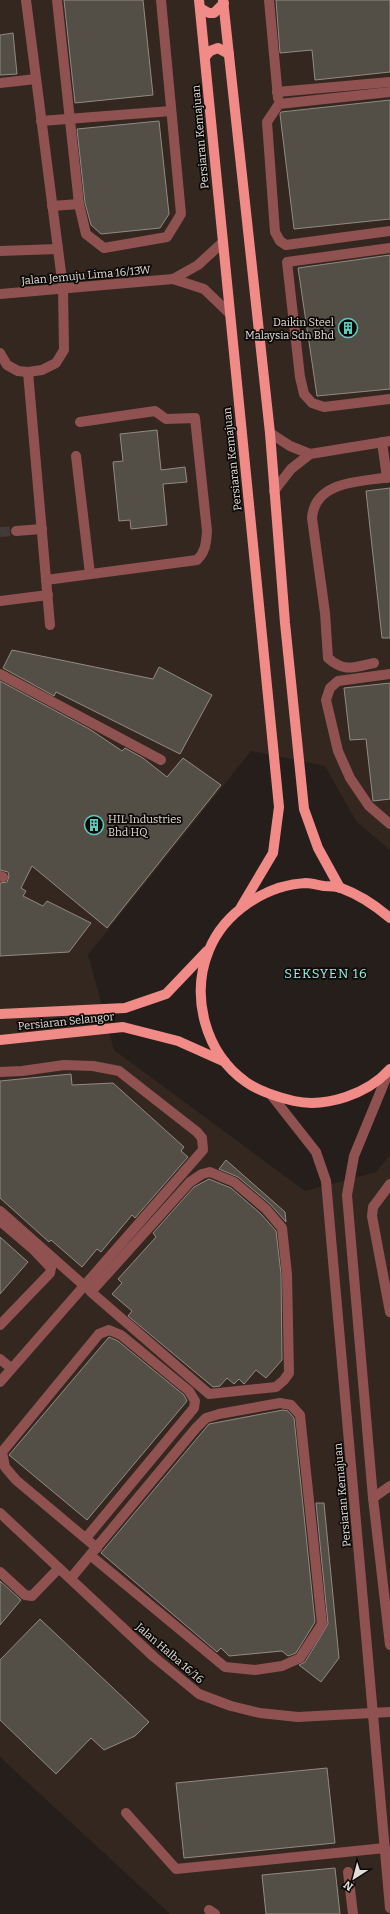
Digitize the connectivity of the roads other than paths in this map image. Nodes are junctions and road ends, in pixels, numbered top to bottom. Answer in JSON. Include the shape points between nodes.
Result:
{"nodes":[{"id":1,"x":26,"y":0,"type":"edge"},
{"id":2,"x":57,"y":0,"type":"edge"},
{"id":3,"x":161,"y":0,"type":"edge"},
{"id":4,"x":269,"y":0,"type":"edge"},
{"id":5,"x":224,"y":2,"type":"edge"},
{"id":6,"x":200,"y":4,"type":"edge"},
{"id":7,"x":229,"y":54,"type":"junction"},
{"id":8,"x":205,"y":57,"type":"junction"},
{"id":9,"x":36,"y":79,"type":"junction"},
{"id":10,"x":390,"y":82,"type":"edge"},
{"id":11,"x":0,"y":83,"type":"edge"},
{"id":12,"x":278,"y":92,"type":"junction"},
{"id":13,"x":390,"y":92,"type":"edge"},
{"id":14,"x":278,"y":104,"type":"junction"},
{"id":15,"x":171,"y":111,"type":"junction"},
{"id":16,"x":70,"y":119,"type":"junction"},
{"id":17,"x":41,"y":121,"type":"junction"},
{"id":18,"x":79,"y":204,"type":"junction"},
{"id":19,"x":52,"y":206,"type":"junction"},
{"id":20,"x":390,"y":231,"type":"edge"},
{"id":21,"x":222,"y":242,"type":"junction"},
{"id":22,"x":390,"y":248,"type":"edge"},
{"id":23,"x":58,"y":249,"type":"junction"},
{"id":24,"x":0,"y":251,"type":"edge"},
{"id":25,"x":173,"y":280,"type":"junction"},
{"id":26,"x":63,"y":288,"type":"junction"},
{"id":27,"x":0,"y":294,"type":"edge"},
{"id":28,"x":229,"y":313,"type":"junction"},
{"id":29,"x":0,"y":353,"type":"edge"},
{"id":30,"x":28,"y":372,"type":"junction"},
{"id":31,"x":390,"y":399,"type":"edge"},
{"id":32,"x":80,"y":422,"type":"dead end"},
{"id":33,"x":270,"y":433,"type":"junction"},
{"id":34,"x":386,"y":441,"type":"edge"},
{"id":35,"x":310,"y":454,"type":"junction"},
{"id":36,"x":76,"y":456,"type":"dead end"},
{"id":37,"x":389,"y":478,"type":"edge"},
{"id":38,"x":274,"y":491,"type":"junction"},
{"id":39,"x":42,"y":529,"type":"junction"},
{"id":40,"x":16,"y":531,"type":"tunnel mouth"},
{"id":41,"x":90,"y":574,"type":"junction"},
{"id":42,"x":46,"y":580,"type":"junction"},
{"id":43,"x":48,"y":595,"type":"junction"},
{"id":44,"x":0,"y":601,"type":"edge"},
{"id":45,"x":50,"y":625,"type":"dead end"},
{"id":46,"x":374,"y":664,"type":"dead end"},
{"id":47,"x":0,"y":674,"type":"edge"},
{"id":48,"x":390,"y":674,"type":"edge"},
{"id":49,"x":161,"y":760,"type":"dead end"},
{"id":50,"x":390,"y":824,"type":"edge"},
{"id":51,"x":340,"y":888,"type":"junction"},
{"id":52,"x":241,"y":907,"type":"junction"},
{"id":53,"x":390,"y":918,"type":"edge"},
{"id":54,"x":209,"y":950,"type":"junction"},
{"id":55,"x":0,"y":1014,"type":"edge"},
{"id":56,"x":0,"y":1040,"type":"edge"},
{"id":57,"x":225,"y":1062,"type":"junction"},
{"id":58,"x":389,"y":1070,"type":"edge"},
{"id":59,"x":0,"y":1072,"type":"edge"},
{"id":60,"x":272,"y":1096,"type":"junction"},
{"id":61,"x":390,"y":1184,"type":"edge"},
{"id":62,"x":0,"y":1211,"type":"edge"},
{"id":63,"x":0,"y":1221,"type":"edge"},
{"id":64,"x":88,"y":1288,"type":"junction"},
{"id":65,"x":390,"y":1312,"type":"edge"},
{"id":66,"x":0,"y":1325,"type":"edge"},
{"id":67,"x":0,"y":1359,"type":"edge"},
{"id":68,"x":11,"y":1368,"type":"junction"},
{"id":69,"x":0,"y":1382,"type":"edge"},
{"id":70,"x":390,"y":1486,"type":"edge"},
{"id":71,"x":373,"y":1498,"type":"junction"},
{"id":72,"x":0,"y":1513,"type":"edge"},
{"id":73,"x":86,"y":1538,"type":"junction"},
{"id":74,"x":93,"y":1552,"type":"junction"},
{"id":75,"x":59,"y":1568,"type":"junction"},
{"id":76,"x":0,"y":1572,"type":"edge"},
{"id":77,"x":71,"y":1578,"type":"junction"},
{"id":78,"x":387,"y":1603,"type":"edge"},
{"id":79,"x":390,"y":1645,"type":"edge"},
{"id":80,"x":390,"y":1712,"type":"edge"},
{"id":81,"x":373,"y":1714,"type":"junction"},
{"id":82,"x":126,"y":1813,"type":"dead end"},
{"id":83,"x":385,"y":1848,"type":"junction"},
{"id":84,"x":348,"y":1872,"type":"dead end"},
{"id":85,"x":390,"y":1908,"type":"edge"},
{"id":86,"x":353,"y":1914,"type":"edge"}],
"edges":[{"from":1,"to":9,"type":"street"},
{"from":2,"to":16,"type":"street"},
{"from":3,"to":15,"type":"street"},
{"from":4,"to":12,"type":"street"},
{"from":5,"to":6,"type":"main road","via":[[214,13],[209,13]]},
{"from":5,"to":7,"type":"main road"},
{"from":6,"to":8,"type":"main road","name":"Persiaran Kemajuan"},
{"from":7,"to":8,"type":"main road","via":[[218,48],[210,51]]},
{"from":7,"to":33,"type":"main road"},
{"from":8,"to":21,"type":"main road","name":"Persiaran Kemajuan"},
{"from":9,"to":11,"type":"street"},
{"from":9,"to":17,"type":"street"},
{"from":10,"to":12,"type":"street"},
{"from":12,"to":14,"type":"street"},
{"from":13,"to":14,"type":"street"},
{"from":14,"to":20,"type":"street","via":[[267,122],[275,232],[280,241],[286,245]]},
{"from":15,"to":16,"type":"street"},
{"from":15,"to":18,"type":"street","via":[[181,214],[167,237],[104,248],[86,234]]},
{"from":16,"to":17,"type":"street"},
{"from":16,"to":18,"type":"street"},
{"from":17,"to":19,"type":"street"},
{"from":18,"to":19,"type":"street"},
{"from":19,"to":23,"type":"street"},
{"from":21,"to":25,"type":"street","name":"Jalan Jemuju Lima 16/13W","via":[[198,265]]},
{"from":21,"to":28,"type":"main road","name":"Persiaran Kemajuan"},
{"from":22,"to":31,"type":"street","via":[[287,262],[304,394],[312,403],[324,407]]},
{"from":23,"to":24,"type":"street"},
{"from":23,"to":26,"type":"street"},
{"from":25,"to":26,"type":"street","name":"Jalan Jemuju Lima 16/13W"},
{"from":25,"to":28,"type":"street","name":"Jalan Jemuju Lima 16/13W","via":[[204,289]]},
{"from":26,"to":27,"type":"street","name":"Jalan Jemuju Lima 16/13W"},
{"from":26,"to":30,"type":"street","via":[[64,350],[56,362],[42,370]]},
{"from":28,"to":52,"type":"main road","name":"Persiaran Kemajuan","via":[[279,807],[273,853]]},
{"from":29,"to":30,"type":"street","via":[[7,365],[18,372]]},
{"from":30,"to":39,"type":"street"},
{"from":32,"to":41,"type":"street","via":[[155,411],[166,419],[195,418],[207,531],[203,554],[197,560]]},
{"from":33,"to":35,"type":"street","via":[[290,446]]},
{"from":33,"to":38,"type":"main road"},
{"from":34,"to":35,"type":"street"},
{"from":34,"to":37,"type":"street"},
{"from":35,"to":38,"type":"street","via":[[291,469]]},
{"from":36,"to":41,"type":"street"},
{"from":37,"to":46,"type":"street","via":[[336,485],[319,498],[312,513],[328,658],[337,666],[345,668]]},
{"from":38,"to":51,"type":"main road","via":[[304,809],[318,848]]},
{"from":39,"to":40,"type":"street"},
{"from":39,"to":42,"type":"street"},
{"from":41,"to":42,"type":"street"},
{"from":42,"to":43,"type":"street"},
{"from":43,"to":44,"type":"street"},
{"from":43,"to":45,"type":"street"},
{"from":47,"to":49,"type":"street"},
{"from":48,"to":50,"type":"street","via":[[338,681],[330,688],[326,700],[338,751],[350,778],[369,806]]},
{"from":51,"to":52,"type":"main road","via":[[306,884],[271,890]]},
{"from":51,"to":53,"type":"main road","via":[[367,900]]},
{"from":52,"to":54,"type":"main road","via":[[222,927]]},
{"from":54,"to":55,"type":"main road","name":"Persiaran Selangor","via":[[166,994],[125,1008]]},
{"from":54,"to":57,"type":"main road","via":[[201,978],[201,1008],[210,1037]]},
{"from":56,"to":57,"type":"main road","name":"Persiaran Selangor","via":[[123,1027],[178,1041]]},
{"from":57,"to":60,"type":"main road","via":[[246,1082]]},
{"from":58,"to":60,"type":"main road","via":[[364,1090],[334,1101],[303,1103]]},
{"from":58,"to":71,"type":"street","via":[[354,1156],[347,1195]]},
{"from":59,"to":64,"type":"street","via":[[64,1065],[93,1066],[119,1071],[202,1138],[203,1150]]},
{"from":60,"to":81,"type":"street","name":"Persiaran Kemajuan","via":[[316,1152],[326,1181]]},
{"from":61,"to":65,"type":"street","via":[[373,1207],[372,1216]]},
{"from":62,"to":64,"type":"street"},
{"from":63,"to":66,"type":"street","via":[[51,1268],[50,1273]]},
{"from":64,"to":64,"type":"street","via":[[190,1182],[210,1172],[234,1182],[266,1209],[282,1228],[287,1274],[289,1373],[276,1387],[209,1394]]},
{"from":64,"to":68,"type":"street"},
{"from":67,"to":68,"type":"street"},
{"from":68,"to":69,"type":"street"},
{"from":70,"to":71,"type":"street"},
{"from":71,"to":78,"type":"street"},
{"from":72,"to":75,"type":"street","name":"Jalan Halba 16/16"},
{"from":73,"to":73,"type":"street","via":[[16,1480],[5,1467],[2,1452],[100,1334],[109,1330],[121,1335],[189,1391],[194,1408]]},
{"from":73,"to":74,"type":"street"},
{"from":74,"to":74,"type":"street","via":[[206,1418],[280,1403],[291,1405],[300,1415],[322,1624],[300,1658],[282,1666],[255,1670],[225,1667]]},
{"from":74,"to":77,"type":"street"},
{"from":75,"to":76,"type":"street","via":[[32,1596],[25,1595]]},
{"from":75,"to":77,"type":"street","name":"Jalan Halba 16/16"},
{"from":77,"to":81,"type":"street","name":"Jalan Halba 16/16","via":[[154,1657],[198,1694],[260,1713],[298,1717]]},
{"from":78,"to":79,"type":"street"},
{"from":80,"to":81,"type":"street","name":"Jalan Halba 16/16"},
{"from":81,"to":83,"type":"street","name":"Persiaran Kemajuan"},
{"from":82,"to":83,"type":"street","via":[[176,1869]]},
{"from":83,"to":85,"type":"street","name":"Persiaran Kemajuan"},
{"from":84,"to":86,"type":"street"}]}
